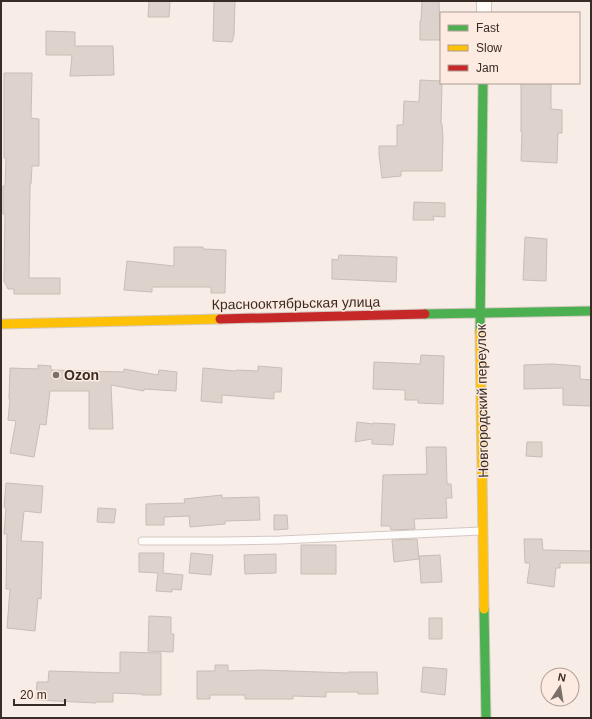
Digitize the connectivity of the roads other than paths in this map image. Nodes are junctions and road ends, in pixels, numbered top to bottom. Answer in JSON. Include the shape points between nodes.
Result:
{"nodes":[{"id":1,"x":484,"y":1,"type":"edge"},
{"id":2,"x":484,"y":12,"type":"edge"},
{"id":3,"x":483,"y":84,"type":"edge"},
{"id":4,"x":591,"y":312,"type":"edge"},
{"id":5,"x":480,"y":313,"type":"junction"},
{"id":6,"x":1,"y":324,"type":"edge"},
{"id":7,"x":484,"y":531,"type":"junction"},
{"id":8,"x":142,"y":541,"type":"dead end"},
{"id":9,"x":486,"y":718,"type":"edge"}],
"edges":[{"from":1,"to":2,"type":"street"},
{"from":3,"to":5,"type":"street","name":"Новгородский переулок"},
{"from":4,"to":5,"type":"street","name":"Краснооктябрьская улица"},
{"from":5,"to":6,"type":"street","name":"Краснооктябрьская улица"},
{"from":5,"to":7,"type":"street","name":"Новгородский переулок"},
{"from":7,"to":8,"type":"lane","via":[[280,540]]},
{"from":7,"to":9,"type":"street","name":"Новгородский переулок"}]}
